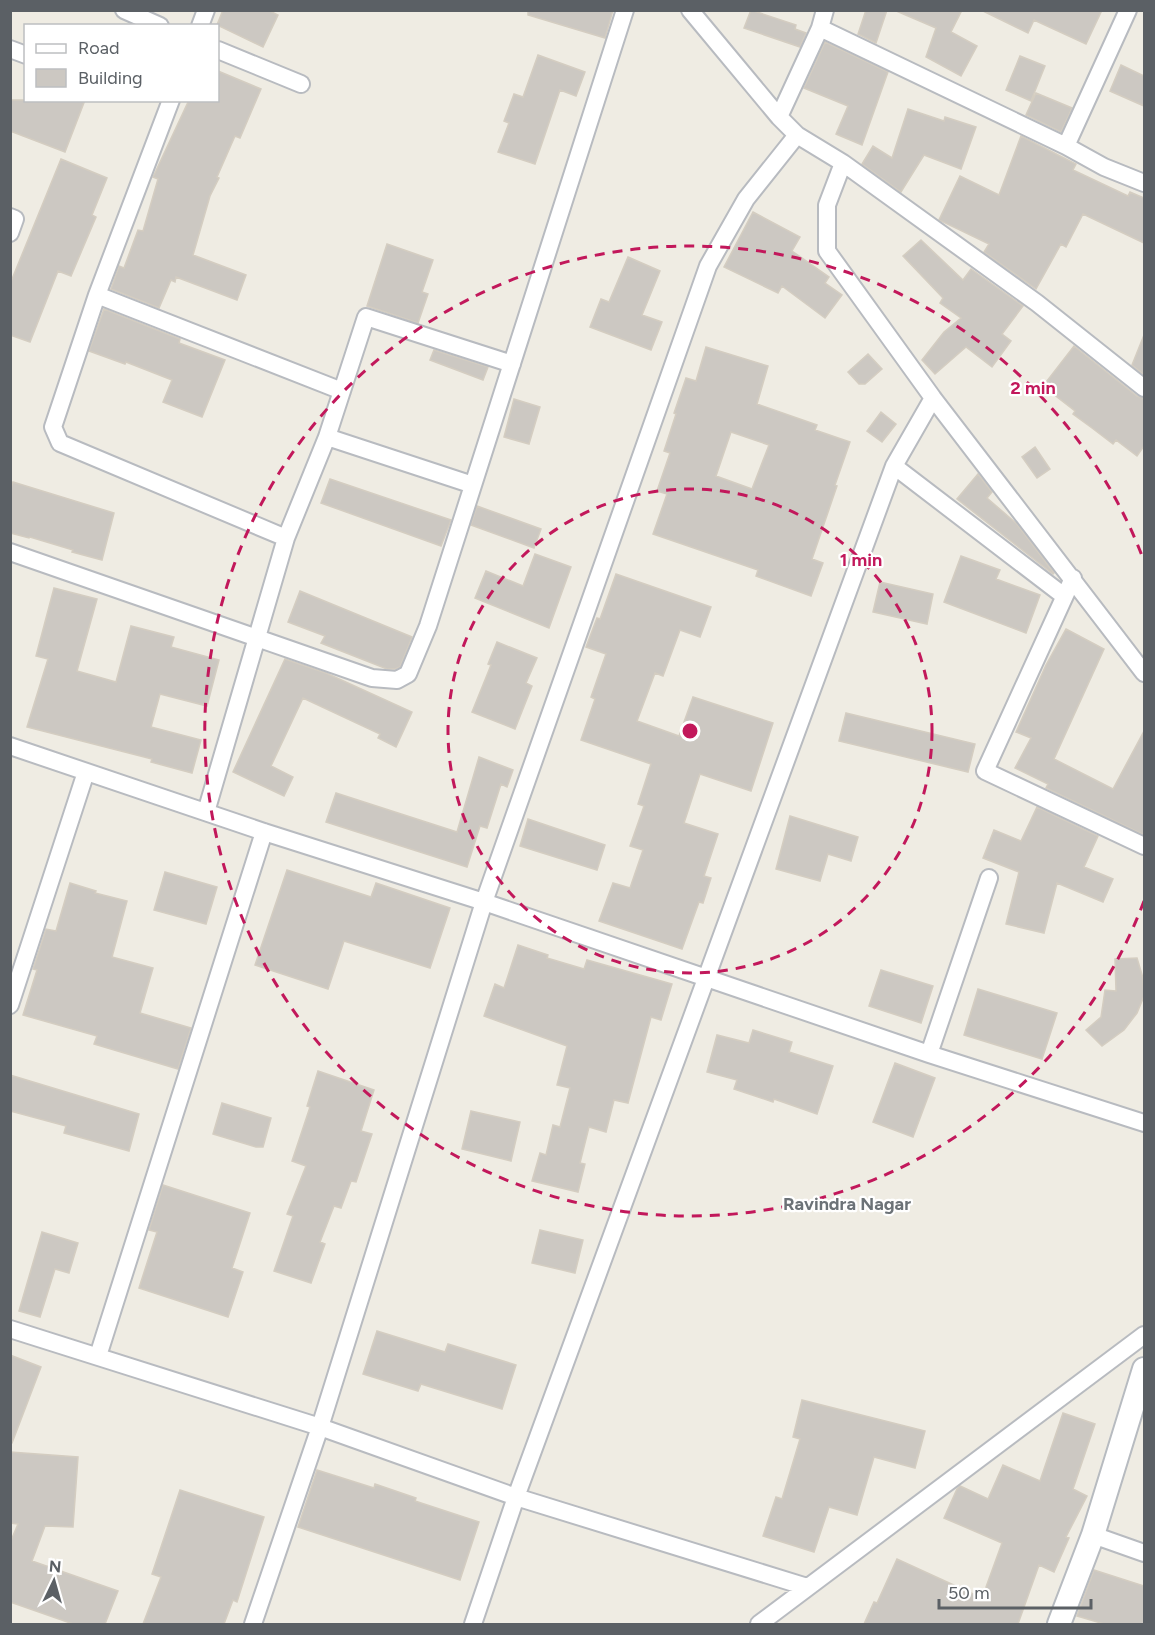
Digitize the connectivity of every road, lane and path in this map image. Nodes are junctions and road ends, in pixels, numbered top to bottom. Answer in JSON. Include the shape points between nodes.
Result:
{"nodes":[{"id":1,"x":124,"y":10,"type":"edge"},
{"id":2,"x":625,"y":10,"type":"edge"},
{"id":3,"x":690,"y":10,"type":"edge"},
{"id":4,"x":825,"y":10,"type":"edge"},
{"id":5,"x":1128,"y":10,"type":"edge"},
{"id":6,"x":156,"y":24,"type":"edge"},
{"id":7,"x":820,"y":28,"type":"junction"},
{"id":8,"x":219,"y":50,"type":"edge"},
{"id":9,"x":301,"y":84,"type":"dead end"},
{"id":10,"x":170,"y":102,"type":"edge"},
{"id":11,"x":779,"y":117,"type":"junction"},
{"id":12,"x":797,"y":135,"type":"junction"},
{"id":13,"x":1066,"y":146,"type":"junction"},
{"id":14,"x":843,"y":163,"type":"junction"},
{"id":15,"x":1144,"y":183,"type":"edge"},
{"id":16,"x":10,"y":217,"type":"edge"},
{"id":17,"x":10,"y":233,"type":"edge"},
{"id":18,"x":96,"y":295,"type":"junction"},
{"id":19,"x":512,"y":364,"type":"junction"},
{"id":20,"x":1144,"y":388,"type":"edge"},
{"id":21,"x":342,"y":391,"type":"junction"},
{"id":22,"x":933,"y":398,"type":"junction"},
{"id":23,"x":327,"y":437,"type":"junction"},
{"id":24,"x":894,"y":466,"type":"junction"},
{"id":25,"x":473,"y":485,"type":"junction"},
{"id":26,"x":286,"y":538,"type":"junction"},
{"id":27,"x":10,"y":552,"type":"edge"},
{"id":28,"x":1073,"y":578,"type":"junction"},
{"id":29,"x":1065,"y":596,"type":"junction"},
{"id":30,"x":256,"y":638,"type":"junction"},
{"id":31,"x":1144,"y":644,"type":"edge"},
{"id":32,"x":1132,"y":656,"type":"junction"},
{"id":33,"x":1144,"y":673,"type":"edge"},
{"id":34,"x":10,"y":746,"type":"edge"},
{"id":35,"x":86,"y":772,"type":"junction"},
{"id":36,"x":206,"y":812,"type":"junction"},
{"id":37,"x":264,"y":832,"type":"junction"},
{"id":38,"x":1144,"y":846,"type":"edge"},
{"id":39,"x":988,"y":878,"type":"dead end"},
{"id":40,"x":483,"y":902,"type":"junction"},
{"id":41,"x":706,"y":979,"type":"junction"},
{"id":42,"x":10,"y":1005,"type":"edge"},
{"id":43,"x":929,"y":1054,"type":"junction"},
{"id":44,"x":1144,"y":1123,"type":"edge"},
{"id":45,"x":10,"y":1329,"type":"edge"},
{"id":46,"x":1144,"y":1335,"type":"edge"},
{"id":47,"x":98,"y":1356,"type":"junction"},
{"id":48,"x":1144,"y":1369,"type":"edge"},
{"id":49,"x":320,"y":1427,"type":"junction"},
{"id":50,"x":516,"y":1497,"type":"junction"},
{"id":51,"x":1093,"y":1535,"type":"junction"},
{"id":52,"x":1144,"y":1553,"type":"edge"},
{"id":53,"x":807,"y":1587,"type":"junction"},
{"id":54,"x":253,"y":1624,"type":"edge"},
{"id":55,"x":473,"y":1624,"type":"edge"},
{"id":56,"x":759,"y":1624,"type":"edge"},
{"id":57,"x":1059,"y":1624,"type":"edge"}],
"edges":[{"from":1,"to":6,"type":"street"},
{"from":2,"to":19,"type":"street"},
{"from":3,"to":11,"type":"street"},
{"from":4,"to":7,"type":"street"},
{"from":5,"to":13,"type":"street"},
{"from":7,"to":11,"type":"street"},
{"from":7,"to":13,"type":"street"},
{"from":8,"to":9,"type":"street"},
{"from":10,"to":18,"type":"street"},
{"from":11,"to":12,"type":"street"},
{"from":12,"to":14,"type":"street"},
{"from":12,"to":40,"type":"street","via":[[746,200],[708,266]]},
{"from":13,"to":15,"type":"street"},
{"from":14,"to":20,"type":"street","via":[[1036,303]]},
{"from":14,"to":22,"type":"street","via":[[827,206],[827,251]]},
{"from":16,"to":17,"type":"street","via":[[15,219]]},
{"from":18,"to":21,"type":"street"},
{"from":18,"to":26,"type":"street","via":[[53,427],[60,443]]},
{"from":19,"to":21,"type":"street","via":[[366,317]]},
{"from":19,"to":25,"type":"street"},
{"from":21,"to":23,"type":"street"},
{"from":22,"to":24,"type":"street"},
{"from":22,"to":28,"type":"street"},
{"from":23,"to":25,"type":"street"},
{"from":23,"to":26,"type":"street"},
{"from":24,"to":29,"type":"street"},
{"from":24,"to":41,"type":"street"},
{"from":25,"to":30,"type":"street","via":[[428,626],[408,674],[397,680],[372,678]]},
{"from":26,"to":30,"type":"street"},
{"from":27,"to":30,"type":"street"},
{"from":28,"to":29,"type":"street"},
{"from":28,"to":32,"type":"street"},
{"from":29,"to":38,"type":"street","via":[[985,771]]},
{"from":30,"to":36,"type":"street"},
{"from":31,"to":32,"type":"street"},
{"from":32,"to":33,"type":"street"},
{"from":34,"to":35,"type":"street"},
{"from":35,"to":36,"type":"street"},
{"from":35,"to":42,"type":"street"},
{"from":36,"to":37,"type":"street"},
{"from":37,"to":40,"type":"street"},
{"from":37,"to":47,"type":"street"},
{"from":39,"to":43,"type":"street"},
{"from":40,"to":41,"type":"street"},
{"from":40,"to":49,"type":"street"},
{"from":41,"to":43,"type":"street"},
{"from":41,"to":50,"type":"street"},
{"from":43,"to":44,"type":"street"},
{"from":45,"to":47,"type":"street"},
{"from":46,"to":53,"type":"street"},
{"from":47,"to":49,"type":"street"},
{"from":48,"to":51,"type":"street"},
{"from":49,"to":50,"type":"street"},
{"from":49,"to":54,"type":"street"},
{"from":50,"to":53,"type":"street"},
{"from":50,"to":55,"type":"street"},
{"from":51,"to":52,"type":"street"},
{"from":51,"to":57,"type":"street"},
{"from":53,"to":56,"type":"street"}]}
